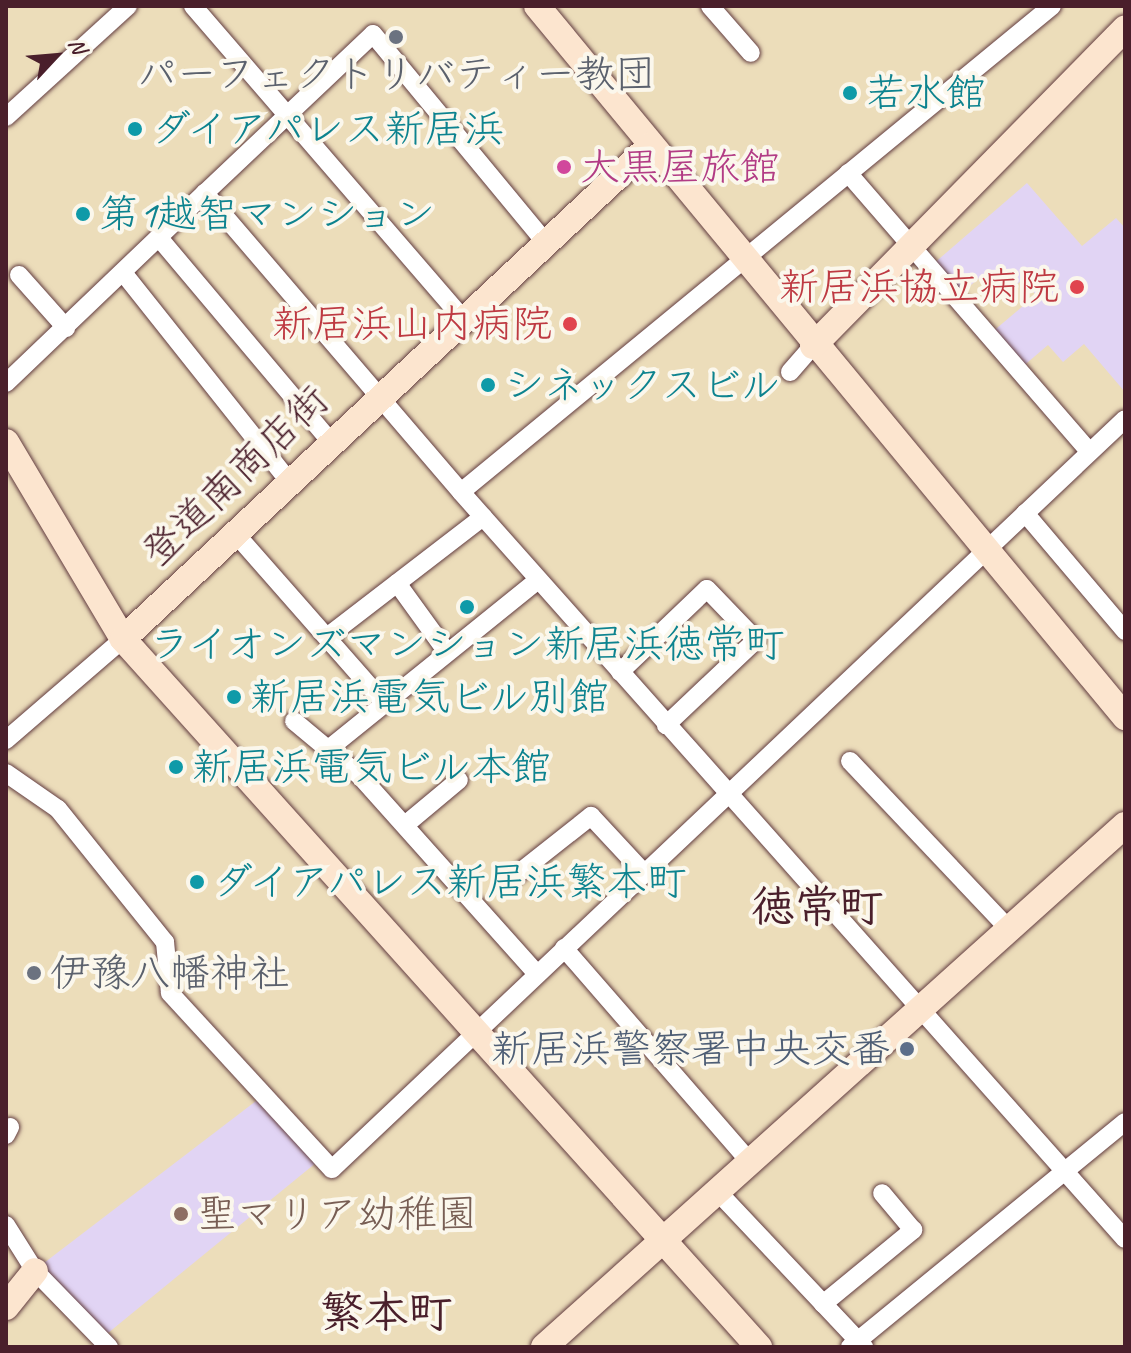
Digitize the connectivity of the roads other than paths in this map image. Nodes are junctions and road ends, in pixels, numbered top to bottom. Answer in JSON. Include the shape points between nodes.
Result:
{"nodes":[{"id":1,"x":128,"y":6,"type":"edge"},
{"id":2,"x":193,"y":6,"type":"edge"},
{"id":3,"x":537,"y":6,"type":"edge"},
{"id":4,"x":710,"y":6,"type":"edge"},
{"id":5,"x":1052,"y":6,"type":"edge"},
{"id":6,"x":1125,"y":29,"type":"edge"},
{"id":7,"x":751,"y":53,"type":"dead end"},
{"id":8,"x":286,"y":109,"type":"junction"},
{"id":9,"x":6,"y":117,"type":"edge"},
{"id":10,"x":651,"y":145,"type":"junction"},
{"id":11,"x":848,"y":173,"type":"junction"},
{"id":12,"x":205,"y":193,"type":"junction"},
{"id":13,"x":160,"y":239,"type":"junction"},
{"id":14,"x":544,"y":241,"type":"junction"},
{"id":15,"x":915,"y":248,"type":"junction"},
{"id":16,"x":744,"y":260,"type":"junction"},
{"id":17,"x":19,"y":275,"type":"dead end"},
{"id":18,"x":125,"y":275,"type":"junction"},
{"id":19,"x":461,"y":316,"type":"junction"},
{"id":20,"x":66,"y":328,"type":"junction"},
{"id":21,"x":813,"y":346,"type":"junction"},
{"id":22,"x":790,"y":372,"type":"dead end"},
{"id":23,"x":6,"y":383,"type":"edge"},
{"id":24,"x":377,"y":396,"type":"junction"},
{"id":25,"x":1125,"y":419,"type":"edge"},
{"id":26,"x":330,"y":441,"type":"junction"},
{"id":27,"x":6,"y":442,"type":"edge"},
{"id":28,"x":1090,"y":452,"type":"junction"},
{"id":29,"x":288,"y":480,"type":"junction"},
{"id":30,"x":461,"y":492,"type":"junction"},
{"id":31,"x":1025,"y":513,"type":"junction"},
{"id":32,"x":483,"y":517,"type":"junction"},
{"id":33,"x":234,"y":532,"type":"junction"},
{"id":34,"x":985,"y":550,"type":"junction"},
{"id":35,"x":538,"y":580,"type":"junction"},
{"id":36,"x":397,"y":583,"type":"junction"},
{"id":37,"x":1125,"y":631,"type":"edge"},
{"id":38,"x":327,"y":637,"type":"junction"},
{"id":39,"x":123,"y":639,"type":"junction"},
{"id":40,"x":447,"y":652,"type":"junction"},
{"id":41,"x":620,"y":672,"type":"junction"},
{"id":42,"x":384,"y":703,"type":"junction"},
{"id":43,"x":1125,"y":717,"type":"edge"},
{"id":44,"x":294,"y":721,"type":"dead end"},
{"id":45,"x":666,"y":725,"type":"junction"},
{"id":46,"x":6,"y":740,"type":"edge"},
{"id":47,"x":331,"y":747,"type":"junction"},
{"id":48,"x":850,"y":761,"type":"dead end"},
{"id":49,"x":6,"y":773,"type":"edge"},
{"id":50,"x":459,"y":780,"type":"dead end"},
{"id":51,"x":728,"y":793,"type":"junction"},
{"id":52,"x":405,"y":825,"type":"junction"},
{"id":53,"x":1125,"y":825,"type":"edge"},
{"id":54,"x":643,"y":872,"type":"junction"},
{"id":55,"x":515,"y":876,"type":"dead end"},
{"id":56,"x":1009,"y":929,"type":"junction"},
{"id":57,"x":564,"y":948,"type":"junction"},
{"id":58,"x":536,"y":973,"type":"junction"},
{"id":59,"x":919,"y":1009,"type":"junction"},
{"id":60,"x":479,"y":1031,"type":"junction"},
{"id":61,"x":1125,"y":1122,"type":"edge"},
{"id":62,"x":751,"y":1163,"type":"junction"},
{"id":63,"x":1066,"y":1170,"type":"junction"},
{"id":64,"x":718,"y":1192,"type":"junction"},
{"id":65,"x":882,"y":1193,"type":"dead end"},
{"id":66,"x":6,"y":1225,"type":"edge"},
{"id":67,"x":664,"y":1238,"type":"junction"},
{"id":68,"x":1125,"y":1239,"type":"edge"},
{"id":69,"x":35,"y":1271,"type":"junction"},
{"id":70,"x":823,"y":1304,"type":"junction"},
{"id":71,"x":6,"y":1307,"type":"edge"},
{"id":72,"x":857,"y":1345,"type":"edge"},
{"id":73,"x":109,"y":1347,"type":"edge"},
{"id":74,"x":544,"y":1347,"type":"edge"},
{"id":75,"x":759,"y":1347,"type":"edge"}],
"edges":[{"from":1,"to":9,"type":"street"},
{"from":2,"to":8,"type":"street"},
{"from":3,"to":10,"type":"street"},
{"from":4,"to":7,"type":"street"},
{"from":5,"to":11,"type":"street"},
{"from":6,"to":15,"type":"street"},
{"from":8,"to":12,"type":"street"},
{"from":8,"to":14,"type":"street","via":[[373,34]]},
{"from":8,"to":19,"type":"street"},
{"from":10,"to":14,"type":"street","name":"登道南商店街"},
{"from":10,"to":16,"type":"street"},
{"from":11,"to":15,"type":"street"},
{"from":11,"to":16,"type":"street"},
{"from":12,"to":13,"type":"street"},
{"from":12,"to":24,"type":"street"},
{"from":13,"to":18,"type":"street"},
{"from":13,"to":26,"type":"street"},
{"from":14,"to":19,"type":"street","name":"登道南商店街"},
{"from":15,"to":21,"type":"street"},
{"from":15,"to":28,"type":"street"},
{"from":16,"to":21,"type":"street"},
{"from":16,"to":30,"type":"street"},
{"from":17,"to":20,"type":"street"},
{"from":18,"to":20,"type":"street"},
{"from":18,"to":29,"type":"street"},
{"from":19,"to":24,"type":"street","name":"登道南商店街"},
{"from":20,"to":23,"type":"street"},
{"from":21,"to":22,"type":"street"},
{"from":21,"to":34,"type":"street"},
{"from":24,"to":26,"type":"street","name":"登道南商店街"},
{"from":24,"to":30,"type":"street"},
{"from":25,"to":28,"type":"street"},
{"from":26,"to":29,"type":"street","name":"登道南商店街"},
{"from":27,"to":39,"type":"street"},
{"from":28,"to":31,"type":"street"},
{"from":29,"to":33,"type":"street","name":"登道南商店街"},
{"from":30,"to":32,"type":"street"},
{"from":31,"to":34,"type":"street"},
{"from":31,"to":37,"type":"street"},
{"from":32,"to":35,"type":"street"},
{"from":32,"to":36,"type":"street"},
{"from":33,"to":38,"type":"street"},
{"from":33,"to":39,"type":"street","name":"登道南商店街"},
{"from":34,"to":43,"type":"street"},
{"from":34,"to":51,"type":"street"},
{"from":35,"to":40,"type":"street"},
{"from":35,"to":41,"type":"street"},
{"from":36,"to":38,"type":"street"},
{"from":36,"to":40,"type":"street"},
{"from":38,"to":42,"type":"street"},
{"from":39,"to":46,"type":"street"},
{"from":39,"to":60,"type":"street"},
{"from":40,"to":42,"type":"street"},
{"from":41,"to":45,"type":"street"},
{"from":41,"to":45,"type":"street","via":[[707,589],[756,640]]},
{"from":42,"to":47,"type":"street"},
{"from":44,"to":47,"type":"street"},
{"from":45,"to":51,"type":"street"},
{"from":47,"to":52,"type":"street"},
{"from":48,"to":56,"type":"street"},
{"from":49,"to":60,"type":"street","via":[[58,809],[165,942],[170,993],[332,1169]]},
{"from":50,"to":52,"type":"street"},
{"from":51,"to":54,"type":"street"},
{"from":51,"to":59,"type":"street"},
{"from":52,"to":58,"type":"street"},
{"from":53,"to":56,"type":"street"},
{"from":54,"to":55,"type":"street","via":[[591,816]]},
{"from":54,"to":57,"type":"street"},
{"from":56,"to":59,"type":"street"},
{"from":57,"to":58,"type":"street"},
{"from":57,"to":62,"type":"street"},
{"from":58,"to":60,"type":"street"},
{"from":59,"to":62,"type":"street"},
{"from":59,"to":63,"type":"street"},
{"from":60,"to":67,"type":"street"},
{"from":61,"to":63,"type":"street"},
{"from":62,"to":64,"type":"street"},
{"from":63,"to":68,"type":"street"},
{"from":63,"to":72,"type":"street"},
{"from":64,"to":67,"type":"street"},
{"from":64,"to":70,"type":"street"},
{"from":65,"to":70,"type":"street","via":[[913,1230]]},
{"from":66,"to":69,"type":"street"},
{"from":67,"to":74,"type":"street"},
{"from":67,"to":75,"type":"street"},
{"from":69,"to":71,"type":"street"},
{"from":69,"to":73,"type":"street"},
{"from":70,"to":72,"type":"street"}]}
